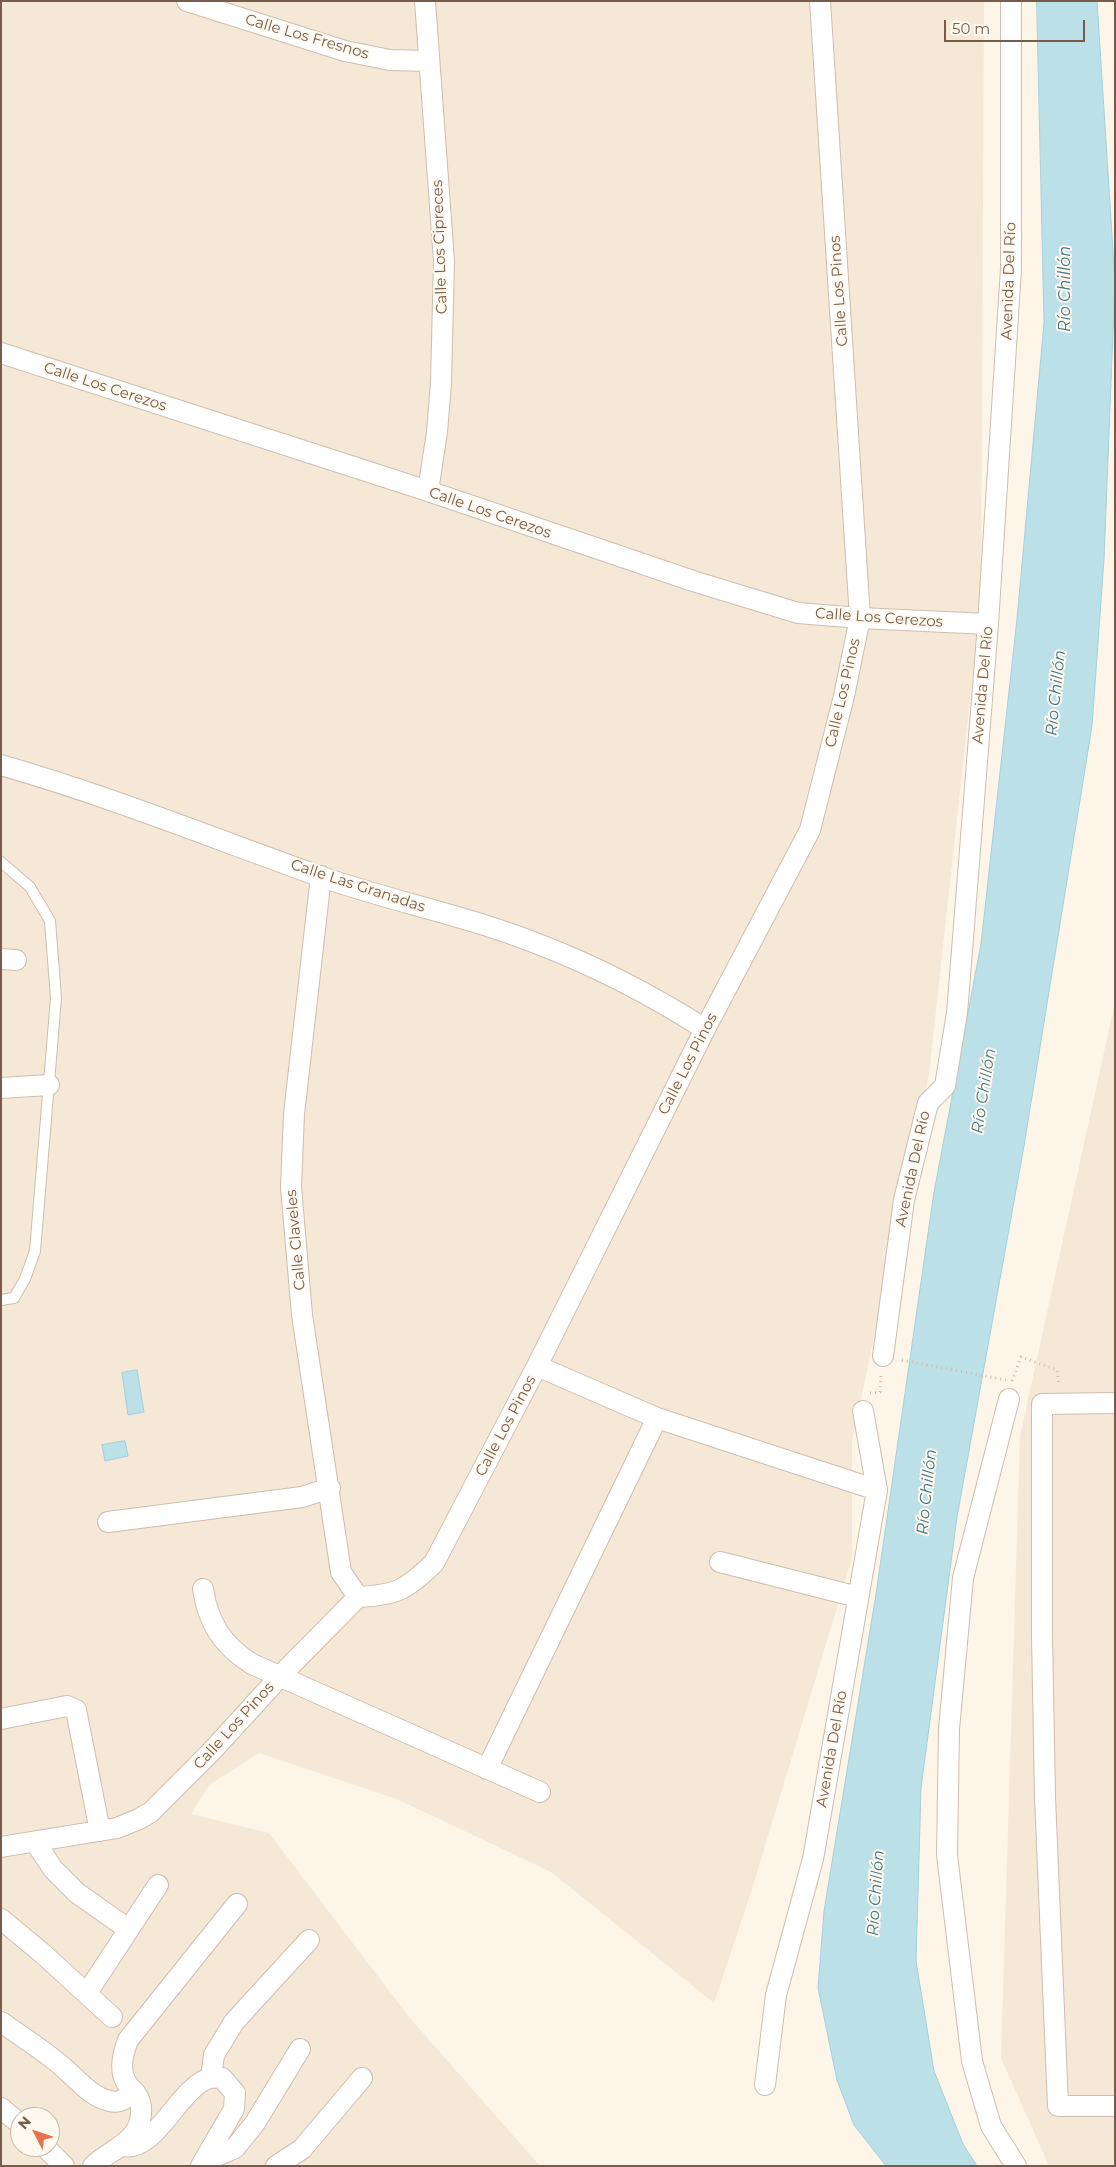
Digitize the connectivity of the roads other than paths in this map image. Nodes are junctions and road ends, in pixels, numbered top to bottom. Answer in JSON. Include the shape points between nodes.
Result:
{"nodes":[{"id":1,"x":187,"y":1,"type":"edge"},
{"id":2,"x":425,"y":1,"type":"edge"},
{"id":3,"x":820,"y":1,"type":"edge"},
{"id":4,"x":1011,"y":1,"type":"edge"},
{"id":5,"x":429,"y":61,"type":"junction"},
{"id":6,"x":1,"y":353,"type":"edge"},
{"id":7,"x":428,"y":491,"type":"junction"},
{"id":8,"x":860,"y":618,"type":"junction"},
{"id":9,"x":988,"y":624,"type":"junction"},
{"id":10,"x":1,"y":765,"type":"edge"},
{"id":11,"x":1,"y":862,"type":"edge"},
{"id":12,"x":321,"y":876,"type":"junction"},
{"id":13,"x":705,"y":1029,"type":"junction"},
{"id":14,"x":49,"y":1085,"type":"junction"},
{"id":15,"x":1,"y":1088,"type":"edge"},
{"id":16,"x":1,"y":1300,"type":"edge"},
{"id":17,"x":888,"y":1357,"type":"road end"},
{"id":18,"x":537,"y":1366,"type":"junction"},
{"id":19,"x":1009,"y":1387,"type":"road end"},
{"id":20,"x":1115,"y":1403,"type":"edge"},
{"id":21,"x":863,"y":1411,"type":"dead end"},
{"id":22,"x":657,"y":1418,"type":"junction"},
{"id":23,"x":330,"y":1488,"type":"junction"},
{"id":24,"x":877,"y":1490,"type":"junction"},
{"id":25,"x":108,"y":1522,"type":"dead end"},
{"id":26,"x":720,"y":1562,"type":"dead end"},
{"id":27,"x":203,"y":1590,"type":"dead end"},
{"id":28,"x":358,"y":1597,"type":"junction"},
{"id":29,"x":858,"y":1597,"type":"junction"},
{"id":30,"x":279,"y":1676,"type":"junction"},
{"id":31,"x":1,"y":1719,"type":"edge"},
{"id":32,"x":487,"y":1769,"type":"junction"},
{"id":33,"x":540,"y":1792,"type":"dead end"},
{"id":34,"x":100,"y":1831,"type":"junction"},
{"id":35,"x":35,"y":1842,"type":"junction"},
{"id":36,"x":1,"y":1847,"type":"edge"},
{"id":37,"x":158,"y":1885,"type":"dead end"},
{"id":38,"x":237,"y":1904,"type":"dead end"},
{"id":39,"x":1,"y":1919,"type":"edge"},
{"id":40,"x":128,"y":1929,"type":"junction"},
{"id":41,"x":309,"y":1940,"type":"dead end"},
{"id":42,"x":87,"y":1992,"type":"junction"},
{"id":43,"x":112,"y":2017,"type":"dead end"},
{"id":44,"x":1,"y":2022,"type":"edge"},
{"id":45,"x":300,"y":2049,"type":"dead end"},
{"id":46,"x":211,"y":2078,"type":"junction"},
{"id":47,"x":362,"y":2078,"type":"dead end"},
{"id":48,"x":765,"y":2085,"type":"dead end"},
{"id":49,"x":133,"y":2090,"type":"junction"},
{"id":50,"x":1115,"y":2106,"type":"edge"},
{"id":51,"x":121,"y":2146,"type":"junction"},
{"id":52,"x":55,"y":2157,"type":"edge"},
{"id":53,"x":202,"y":2164,"type":"edge"},
{"id":54,"x":64,"y":2166,"type":"edge"},
{"id":55,"x":93,"y":2166,"type":"edge"},
{"id":56,"x":276,"y":2166,"type":"edge"},
{"id":57,"x":1016,"y":2166,"type":"edge"}],
"edges":[{"from":1,"to":5,"type":"street","name":"Calle Los Fresnos","via":[[345,51],[390,60]]},
{"from":2,"to":5,"type":"street","name":"Calle Los Cipreces"},
{"from":3,"to":8,"type":"street","name":"Calle Los Pinos"},
{"from":4,"to":9,"type":"street","name":"Avenida Del Río","via":[[1011,269]]},
{"from":5,"to":7,"type":"street","name":"Calle Los Cipreces","via":[[444,262],[442,383]]},
{"from":6,"to":7,"type":"street","name":"Calle Los Cerezos"},
{"from":7,"to":8,"type":"street","name":"Calle Los Cerezos","via":[[694,581],[798,612]]},
{"from":8,"to":9,"type":"street","name":"Calle Los Cerezos"},
{"from":8,"to":13,"type":"street","name":"Calle Los Pinos","via":[[810,830]]},
{"from":9,"to":17,"type":"street","name":"Avenida Del Río","via":[[957,1013],[945,1086],[928,1104],[904,1200]]},
{"from":10,"to":12,"type":"street","name":"Calle Las Granadas","via":[[52,779]]},
{"from":11,"to":14,"type":"lane","via":[[30,887],[50,921],[56,998]]},
{"from":12,"to":13,"type":"street","name":"Calle Las Granadas","via":[[531,941],[590,964],[659,1000]]},
{"from":12,"to":23,"type":"street","name":"Calle Claveles","via":[[294,1114],[291,1187],[302,1315]]},
{"from":13,"to":18,"type":"street","name":"Calle Los Pinos"},
{"from":14,"to":15,"type":"street"},
{"from":14,"to":16,"type":"lane","via":[[36,1251],[14,1298]]},
{"from":18,"to":22,"type":"street"},
{"from":18,"to":28,"type":"street","name":"Calle Los Pinos","via":[[434,1563],[412,1585],[390,1594]]},
{"from":19,"to":57,"type":"street","via":[[963,1578],[949,1729],[947,1854],[972,2061],[991,2126]]},
{"from":20,"to":50,"type":"street","via":[[1042,1404],[1045,1788],[1058,2106]]},
{"from":21,"to":24,"type":"street","name":"Avenida Del Río"},
{"from":22,"to":24,"type":"street"},
{"from":22,"to":32,"type":"street"},
{"from":23,"to":25,"type":"street","via":[[302,1498]]},
{"from":23,"to":28,"type":"street","name":"Calle Claveles","via":[[341,1572]]},
{"from":24,"to":29,"type":"street","name":"Avenida Del Río"},
{"from":26,"to":29,"type":"street"},
{"from":27,"to":30,"type":"street","via":[[208,1614],[228,1647],[252,1664]]},
{"from":28,"to":30,"type":"street","name":"Calle Los Pinos"},
{"from":29,"to":48,"type":"street","name":"Avenida Del Río","via":[[813,1859],[776,1995]]},
{"from":30,"to":32,"type":"street"},
{"from":30,"to":34,"type":"street","name":"Calle Los Pinos","via":[[162,1803],[134,1822]]},
{"from":31,"to":34,"type":"street","via":[[67,1706],[76,1710]]},
{"from":32,"to":33,"type":"street"},
{"from":34,"to":35,"type":"street","name":"Calle Los Pinos"},
{"from":35,"to":36,"type":"street","name":"Calle Los Pinos"},
{"from":35,"to":40,"type":"street","via":[[52,1869],[77,1893]]},
{"from":37,"to":40,"type":"street"},
{"from":38,"to":49,"type":"street","via":[[128,2040],[122,2065],[126,2082]]},
{"from":39,"to":42,"type":"street"},
{"from":40,"to":42,"type":"street"},
{"from":41,"to":46,"type":"street","via":[[234,2022],[214,2054]]},
{"from":42,"to":43,"type":"street"},
{"from":44,"to":49,"type":"street","via":[[97,2095],[116,2102]]},
{"from":45,"to":53,"type":"street","via":[[255,2123],[234,2148]]},
{"from":46,"to":51,"type":"street","via":[[197,2085],[146,2140],[131,2148]]},
{"from":46,"to":53,"type":"street","via":[[222,2078],[229,2084],[236,2101]]},
{"from":47,"to":56,"type":"street","via":[[302,2149]]},
{"from":49,"to":51,"type":"street","via":[[140,2102],[141,2116],[136,2132]]},
{"from":51,"to":55,"type":"street"},
{"from":52,"to":54,"type":"street"}]}
